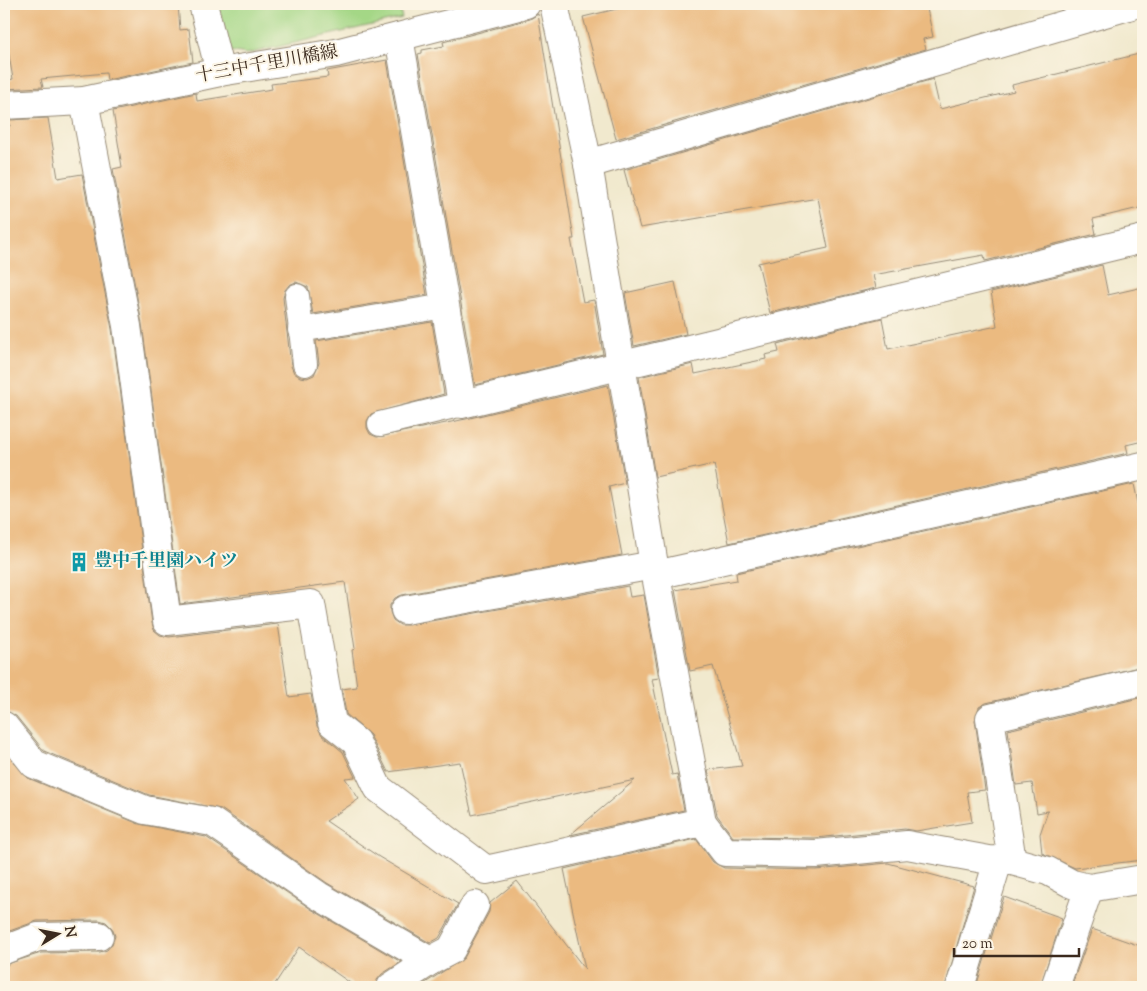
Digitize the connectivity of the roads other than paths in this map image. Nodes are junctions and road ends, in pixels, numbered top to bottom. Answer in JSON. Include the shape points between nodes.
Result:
{"nodes":[{"id":1,"x":203,"y":4,"type":"edge"},
{"id":2,"x":524,"y":4,"type":"edge"},
{"id":3,"x":554,"y":4,"type":"edge"},
{"id":4,"x":1136,"y":4,"type":"edge"},
{"id":5,"x":399,"y":37,"type":"junction"},
{"id":6,"x":220,"y":72,"type":"junction"},
{"id":7,"x":84,"y":101,"type":"junction"},
{"id":8,"x":4,"y":105,"type":"edge"},
{"id":9,"x":588,"y":164,"type":"junction"},
{"id":10,"x":1143,"y":239,"type":"edge"},
{"id":11,"x":297,"y":296,"type":"dead end"},
{"id":12,"x":445,"y":306,"type":"junction"},
{"id":13,"x":300,"y":330,"type":"junction"},
{"id":14,"x":305,"y":364,"type":"dead end"},
{"id":15,"x":622,"y":366,"type":"junction"},
{"id":16,"x":462,"y":404,"type":"junction"},
{"id":17,"x":380,"y":424,"type":"dead end"},
{"id":18,"x":1143,"y":466,"type":"edge"},
{"id":19,"x":655,"y":570,"type":"junction"},
{"id":20,"x":405,"y":610,"type":"dead end"},
{"id":21,"x":1143,"y":681,"type":"edge"},
{"id":22,"x":4,"y":726,"type":"edge"},
{"id":23,"x":702,"y":822,"type":"junction"},
{"id":24,"x":1005,"y":861,"type":"junction"},
{"id":25,"x":1143,"y":879,"type":"edge"},
{"id":26,"x":1089,"y":888,"type":"junction"},
{"id":27,"x":475,"y":905,"type":"dead end"},
{"id":28,"x":99,"y":936,"type":"dead end"},
{"id":29,"x":4,"y":950,"type":"edge"},
{"id":30,"x":430,"y":961,"type":"junction"},
{"id":31,"x":391,"y":987,"type":"edge"},
{"id":32,"x":960,"y":987,"type":"edge"},
{"id":33,"x":1055,"y":987,"type":"edge"}],
"edges":[{"from":1,"to":6,"type":"street"},
{"from":2,"to":5,"type":"street","name":"十三中千里川橋線"},
{"from":3,"to":9,"type":"street"},
{"from":4,"to":9,"type":"street"},
{"from":5,"to":6,"type":"street","name":"十三中千里川橋線","via":[[336,53]]},
{"from":5,"to":12,"type":"street"},
{"from":6,"to":7,"type":"street","name":"十三中千里川橋線"},
{"from":7,"to":8,"type":"street","name":"十三中千里川橋線"},
{"from":7,"to":23,"type":"street","via":[[127,326],[167,621],[311,604],[332,724],[356,742],[378,788],[486,870]]},
{"from":9,"to":15,"type":"street"},
{"from":10,"to":15,"type":"street"},
{"from":11,"to":13,"type":"lane"},
{"from":12,"to":13,"type":"lane"},
{"from":12,"to":16,"type":"street"},
{"from":13,"to":14,"type":"lane"},
{"from":15,"to":16,"type":"street"},
{"from":15,"to":19,"type":"street"},
{"from":16,"to":17,"type":"lane"},
{"from":18,"to":19,"type":"street"},
{"from":19,"to":20,"type":"street"},
{"from":19,"to":23,"type":"street"},
{"from":21,"to":24,"type":"street","via":[[990,718]]},
{"from":22,"to":30,"type":"street","via":[[34,764],[145,810],[212,822],[319,896]]},
{"from":23,"to":24,"type":"street","via":[[725,852],[816,854],[907,845]]},
{"from":24,"to":26,"type":"street","via":[[1048,871],[1072,884]]},
{"from":24,"to":32,"type":"street"},
{"from":25,"to":26,"type":"street"},
{"from":26,"to":33,"type":"street"},
{"from":27,"to":30,"type":"street","via":[[451,950]]},
{"from":28,"to":29,"type":"street","via":[[38,937]]},
{"from":30,"to":31,"type":"street"}]}
